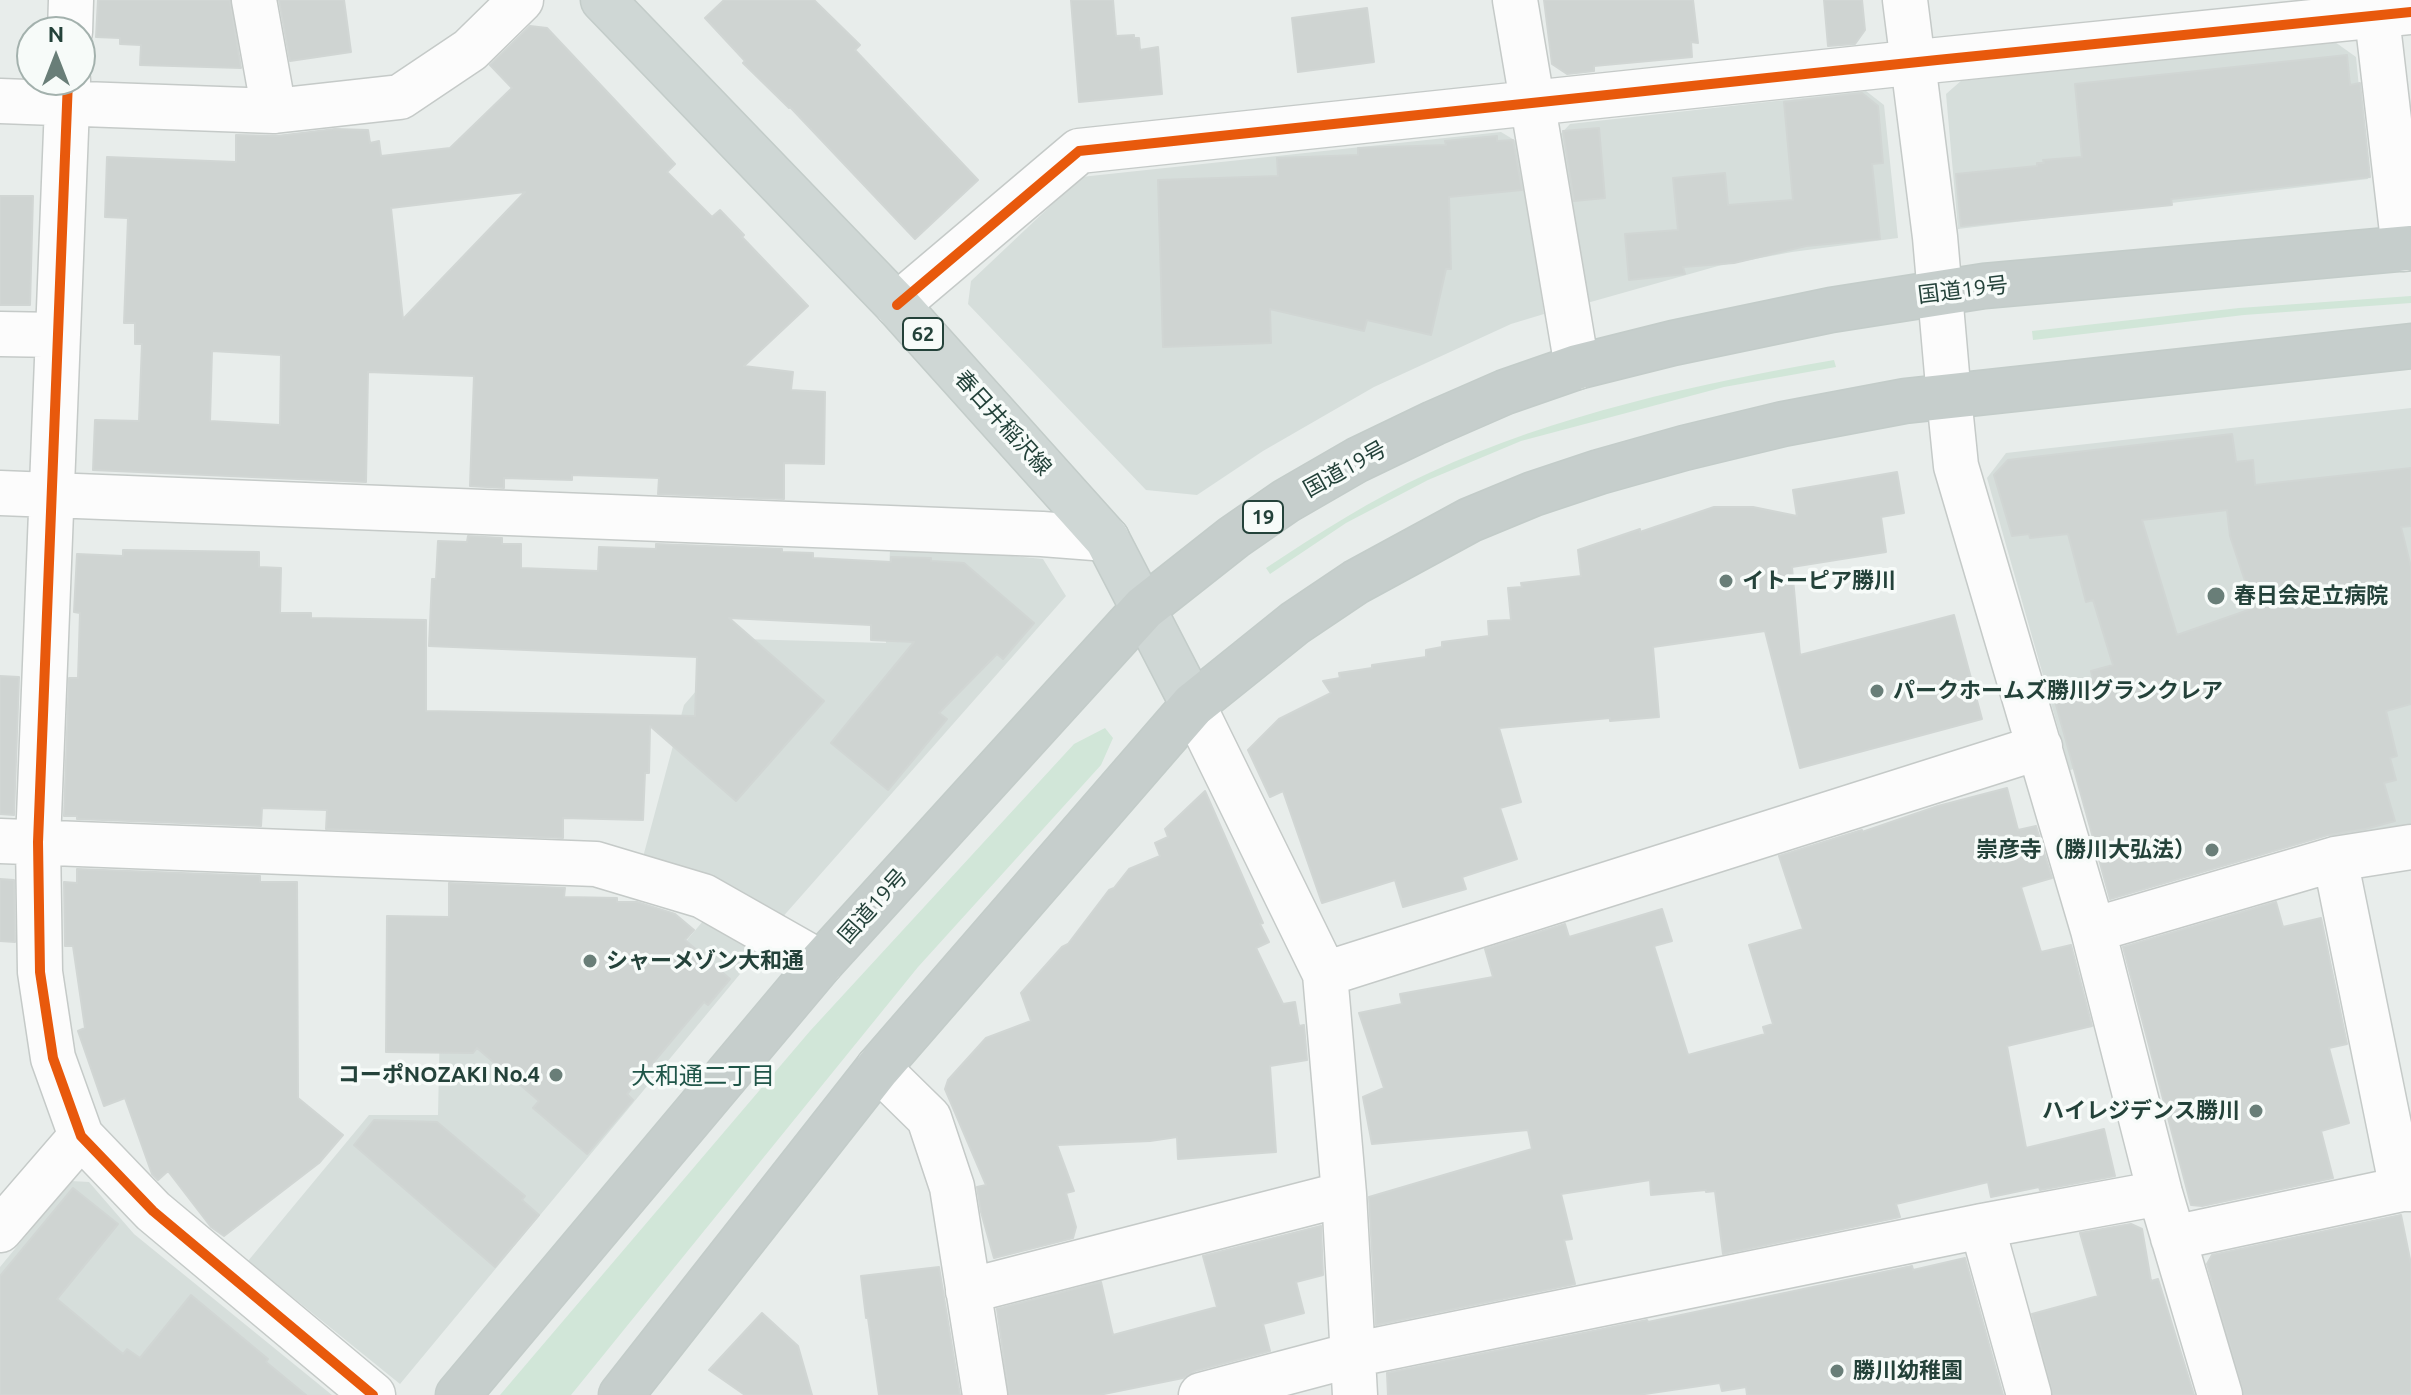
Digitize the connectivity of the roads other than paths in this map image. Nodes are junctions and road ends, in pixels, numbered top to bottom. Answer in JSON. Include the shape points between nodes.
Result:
{"nodes":[{"id":1,"x":254,"y":0,"type":"edge"},
{"id":2,"x":521,"y":0,"type":"edge"},
{"id":3,"x":603,"y":0,"type":"edge"},
{"id":4,"x":1515,"y":0,"type":"edge"},
{"id":5,"x":1905,"y":0,"type":"edge"},
{"id":6,"x":2387,"y":9,"type":"edge"},
{"id":7,"x":1911,"y":62,"type":"junction"},
{"id":8,"x":96,"y":95,"type":"edge"},
{"id":9,"x":38,"y":96,"type":"edge"},
{"id":10,"x":68,"y":96,"type":"edge"},
{"id":11,"x":0,"y":101,"type":"edge"},
{"id":12,"x":1531,"y":104,"type":"junction"},
{"id":13,"x":274,"y":111,"type":"junction"},
{"id":14,"x":2408,"y":248,"type":"edge"},
{"id":15,"x":1940,"y":293,"type":"junction"},
{"id":16,"x":897,"y":305,"type":"junction"},
{"id":17,"x":0,"y":334,"type":"edge"},
{"id":18,"x":58,"y":335,"type":"junction"},
{"id":19,"x":2411,"y":346,"type":"edge"},
{"id":20,"x":1577,"y":367,"type":"junction"},
{"id":21,"x":1949,"y":397,"type":"junction"},
{"id":22,"x":0,"y":493,"type":"edge"},
{"id":23,"x":51,"y":495,"type":"junction"},
{"id":24,"x":1107,"y":539,"type":"junction"},
{"id":25,"x":1144,"y":608,"type":"junction"},
{"id":26,"x":1193,"y":705,"type":"junction"},
{"id":27,"x":2040,"y":747,"type":"junction"},
{"id":28,"x":19,"y":842,"type":"edge"},
{"id":29,"x":2411,"y":847,"type":"edge"},
{"id":30,"x":2335,"y":859,"type":"junction"},
{"id":31,"x":2093,"y":930,"type":"junction"},
{"id":32,"x":821,"y":963,"type":"junction"},
{"id":33,"x":1325,"y":974,"type":"junction"},
{"id":34,"x":878,"y":1068,"type":"junction"},
{"id":35,"x":81,"y":1136,"type":"junction"},
{"id":36,"x":2406,"y":1189,"type":"edge"},
{"id":37,"x":2160,"y":1193,"type":"junction"},
{"id":38,"x":1344,"y":1194,"type":"junction"},
{"id":39,"x":1982,"y":1226,"type":"junction"},
{"id":40,"x":0,"y":1230,"type":"edge"},
{"id":41,"x":2173,"y":1238,"type":"junction"},
{"id":42,"x":968,"y":1291,"type":"junction"},
{"id":43,"x":1353,"y":1375,"type":"edge"},
{"id":44,"x":373,"y":1395,"type":"edge"},
{"id":45,"x":458,"y":1395,"type":"edge"},
{"id":46,"x":621,"y":1395,"type":"edge"},
{"id":47,"x":985,"y":1395,"type":"edge"},
{"id":48,"x":1201,"y":1395,"type":"edge"},
{"id":49,"x":2029,"y":1395,"type":"edge"},
{"id":50,"x":2220,"y":1395,"type":"edge"}],
"edges":[{"from":1,"to":13,"type":"street"},
{"from":2,"to":13,"type":"street","via":[[470,50],[400,97]]},
{"from":3,"to":16,"type":"main road","name":"春日井稲沢線","number":"62"},
{"from":4,"to":12,"type":"street"},
{"from":5,"to":7,"type":"street"},
{"from":6,"to":7,"type":"street"},
{"from":6,"to":14,"type":"street"},
{"from":7,"to":12,"type":"street"},
{"from":7,"to":15,"type":"street"},
{"from":8,"to":13,"type":"street"},
{"from":9,"to":11,"type":"street"},
{"from":10,"to":18,"type":"street"},
{"from":12,"to":16,"type":"street","via":[[1079,151]]},
{"from":12,"to":20,"type":"street"},
{"from":14,"to":15,"type":"highway","name":"国道19号","number":"19"},
{"from":15,"to":20,"type":"highway","name":"国道19号","number":"19","via":[[1769,322]]},
{"from":15,"to":21,"type":"street"},
{"from":16,"to":24,"type":"main road","name":"春日井稲沢線","number":"62"},
{"from":17,"to":18,"type":"street"},
{"from":18,"to":23,"type":"street"},
{"from":19,"to":21,"type":"highway"},
{"from":20,"to":25,"type":"highway","name":"国道19号","number":"19","via":[[1505,392],[1357,460],[1234,537]]},
{"from":21,"to":26,"type":"highway","via":[[1783,424],[1533,494],[1470,520],[1356,582],[1295,623]]},
{"from":21,"to":27,"type":"street","via":[[1956,466]]},
{"from":22,"to":23,"type":"street"},
{"from":23,"to":24,"type":"street"},
{"from":23,"to":28,"type":"street"},
{"from":24,"to":25,"type":"main road","name":"春日井稲沢線","number":"62"},
{"from":25,"to":26,"type":"main road","name":"春日井稲沢線","number":"62"},
{"from":25,"to":32,"type":"highway","name":"国道19号","number":"19"},
{"from":26,"to":33,"type":"street"},
{"from":26,"to":34,"type":"highway"},
{"from":27,"to":31,"type":"street"},
{"from":27,"to":33,"type":"street"},
{"from":28,"to":32,"type":"street","via":[[596,864],[703,896]]},
{"from":28,"to":35,"type":"street","via":[[53,1058]]},
{"from":29,"to":30,"type":"street"},
{"from":30,"to":31,"type":"street"},
{"from":30,"to":36,"type":"street"},
{"from":31,"to":37,"type":"street"},
{"from":32,"to":45,"type":"highway","name":"国道19号","number":"19"},
{"from":33,"to":38,"type":"street"},
{"from":34,"to":42,"type":"street","via":[[929,1118],[952,1187]]},
{"from":34,"to":46,"type":"highway"},
{"from":35,"to":40,"type":"street"},
{"from":35,"to":44,"type":"street","via":[[153,1211]]},
{"from":36,"to":41,"type":"street"},
{"from":37,"to":39,"type":"street"},
{"from":37,"to":41,"type":"street"},
{"from":38,"to":42,"type":"street"},
{"from":38,"to":43,"type":"street"},
{"from":39,"to":43,"type":"street"},
{"from":39,"to":49,"type":"street"},
{"from":41,"to":50,"type":"street"},
{"from":42,"to":47,"type":"street"},
{"from":43,"to":48,"type":"street"}]}
